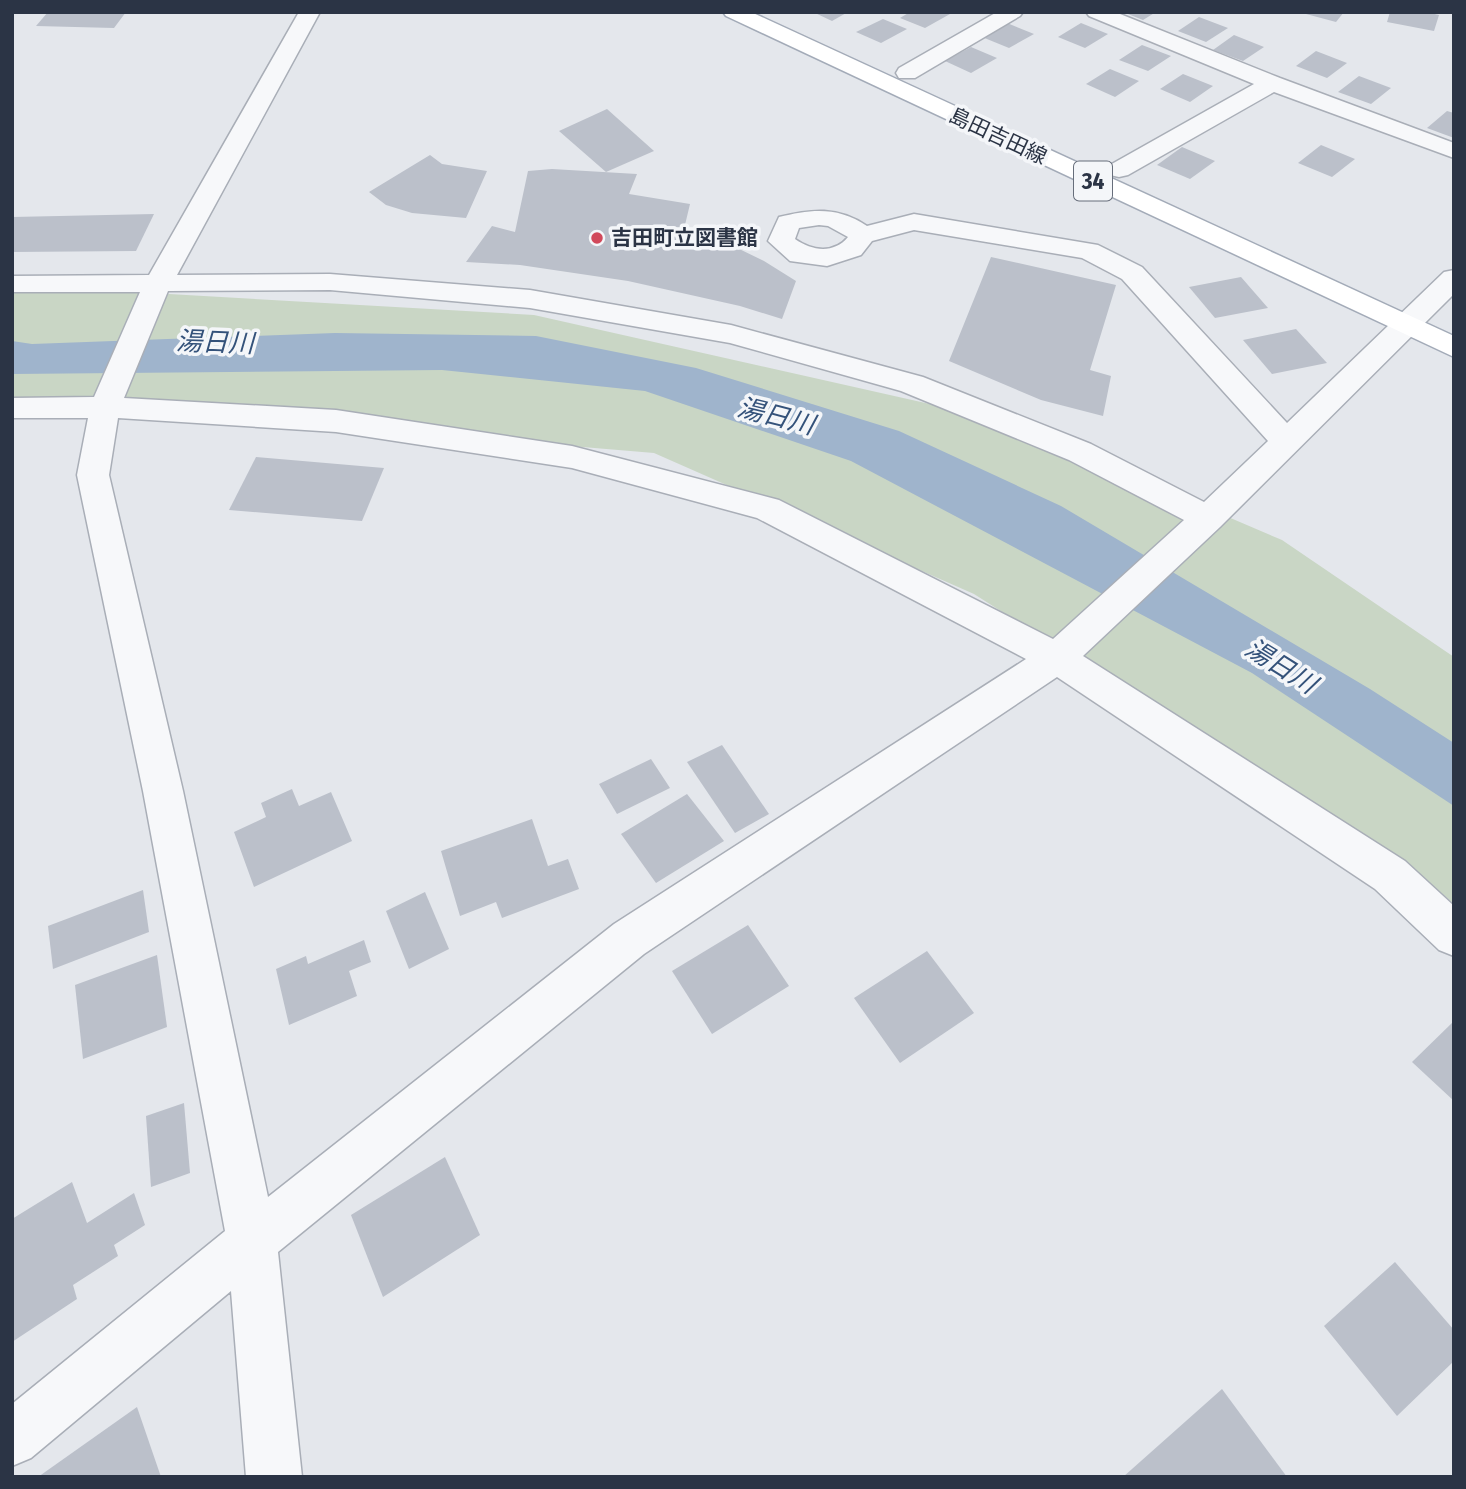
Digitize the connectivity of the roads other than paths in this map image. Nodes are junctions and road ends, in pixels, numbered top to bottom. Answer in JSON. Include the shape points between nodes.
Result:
{"nodes":[{"id":1,"x":310,"y":12,"type":"edge"},
{"id":2,"x":733,"y":12,"type":"edge"},
{"id":3,"x":774,"y":12,"type":"edge"},
{"id":4,"x":1096,"y":12,"type":"edge"},
{"id":5,"x":996,"y":15,"type":"edge"},
{"id":6,"x":907,"y":73,"type":"junction"},
{"id":7,"x":1272,"y":83,"type":"junction"},
{"id":8,"x":1454,"y":151,"type":"edge"},
{"id":9,"x":1119,"y":170,"type":"junction"},
{"id":10,"x":863,"y":235,"type":"dead end"},
{"id":11,"x":1303,"y":251,"type":"dead end"},
{"id":12,"x":1454,"y":278,"type":"edge"},
{"id":13,"x":12,"y":284,"type":"edge"},
{"id":14,"x":157,"y":285,"type":"junction"},
{"id":15,"x":1420,"y":310,"type":"junction"},
{"id":16,"x":1454,"y":348,"type":"edge"},
{"id":17,"x":112,"y":391,"type":"junction"},
{"id":18,"x":12,"y":408,"type":"edge"},
{"id":19,"x":1286,"y":441,"type":"junction"},
{"id":20,"x":1208,"y":518,"type":"junction"},
{"id":21,"x":1057,"y":658,"type":"junction"},
{"id":22,"x":1454,"y":935,"type":"edge"},
{"id":23,"x":251,"y":1241,"type":"junction"},
{"id":24,"x":12,"y":1439,"type":"edge"},
{"id":25,"x":274,"y":1477,"type":"edge"}],
"edges":[{"from":1,"to":14,"type":"street"},
{"from":2,"to":15,"type":"main road","name":"島田吉田線","number":"34"},
{"from":3,"to":6,"type":"main road","name":"島田吉田線","number":"34"},
{"from":4,"to":7,"type":"street"},
{"from":5,"to":6,"type":"street"},
{"from":6,"to":9,"type":"main road","name":"島田吉田線","number":"34"},
{"from":7,"to":8,"type":"street"},
{"from":7,"to":9,"type":"street"},
{"from":9,"to":11,"type":"main road","name":"島田吉田線","number":"34"},
{"from":10,"to":19,"type":"street","via":[[914,222],[1089,251],[1132,273]]},
{"from":12,"to":15,"type":"street"},
{"from":13,"to":14,"type":"street"},
{"from":14,"to":17,"type":"street"},
{"from":14,"to":20,"type":"street","via":[[330,282],[517,298],[731,334],[912,384],[1080,452]]},
{"from":15,"to":16,"type":"main road","name":"島田吉田線","number":"34"},
{"from":15,"to":19,"type":"street"},
{"from":17,"to":18,"type":"street"},
{"from":17,"to":21,"type":"street","via":[[572,457],[767,509]]},
{"from":17,"to":23,"type":"street","via":[[93,475],[163,791]]},
{"from":19,"to":20,"type":"street"},
{"from":20,"to":21,"type":"street"},
{"from":21,"to":22,"type":"street","via":[[1390,875]]},
{"from":21,"to":23,"type":"street","via":[[629,939]]},
{"from":23,"to":24,"type":"street"},
{"from":23,"to":25,"type":"street"}]}
